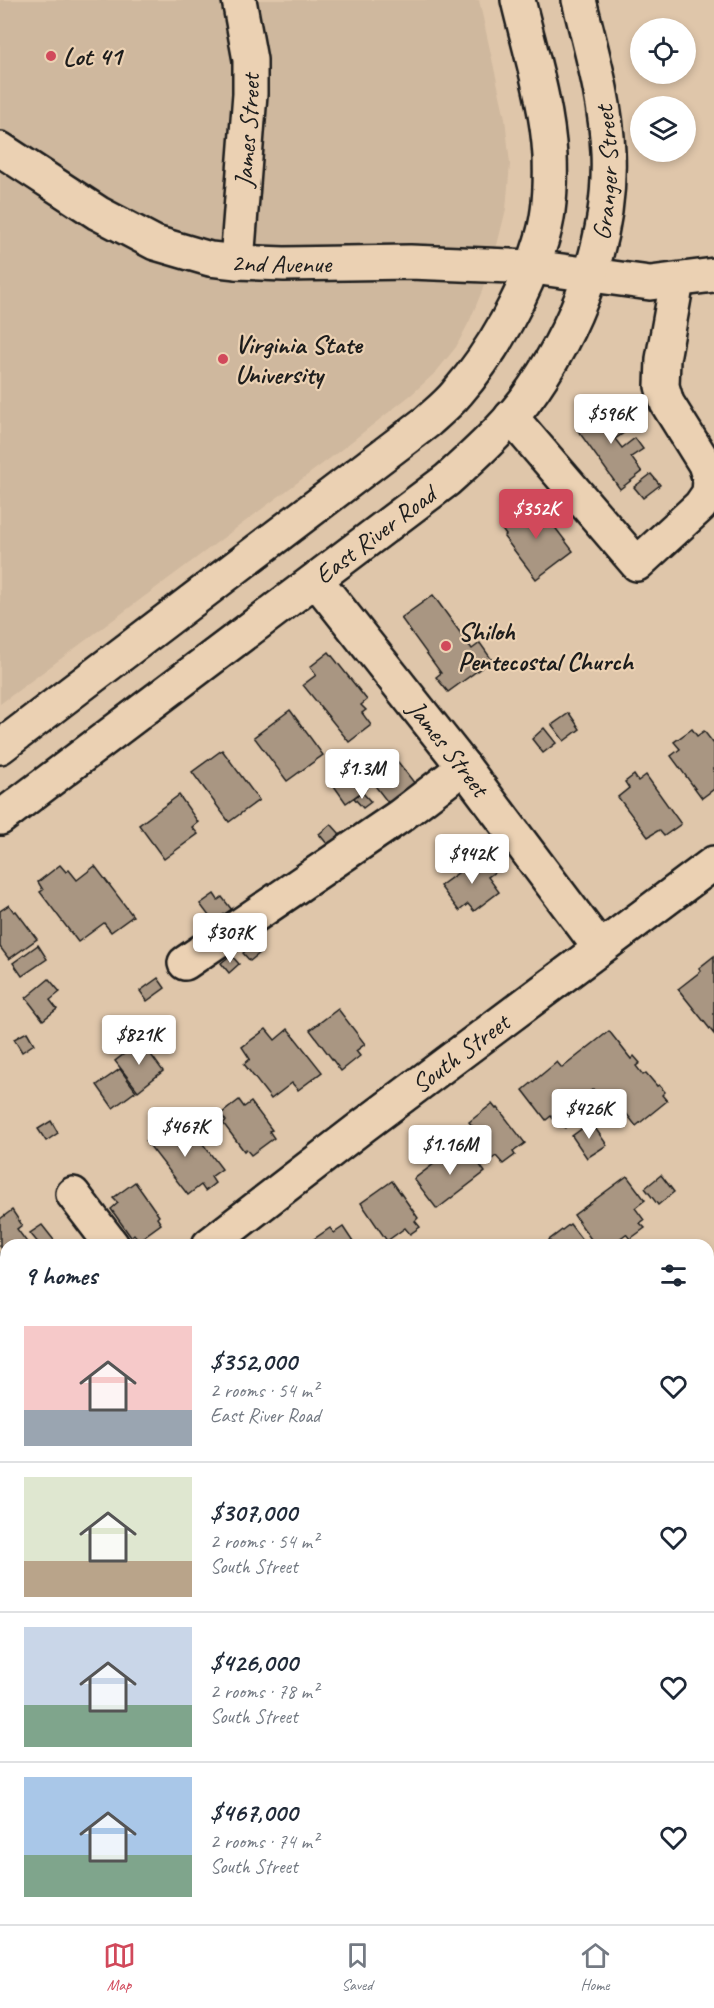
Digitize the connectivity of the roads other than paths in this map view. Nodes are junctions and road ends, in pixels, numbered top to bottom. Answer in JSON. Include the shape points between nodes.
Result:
{"nodes":[{"id":1,"x":239,"y":0,"type":"edge"},
{"id":2,"x":518,"y":0,"type":"edge"},
{"id":3,"x":579,"y":0,"type":"edge"},
{"id":4,"x":0,"y":149,"type":"edge"},
{"id":5,"x":237,"y":262,"type":"junction"},
{"id":6,"x":533,"y":267,"type":"junction"},
{"id":7,"x":590,"y":274,"type":"junction"},
{"id":8,"x":714,"y":275,"type":"edge"},
{"id":9,"x":677,"y":281,"type":"junction"},
{"id":10,"x":511,"y":417,"type":"junction"},
{"id":11,"x":315,"y":580,"type":"junction"},
{"id":12,"x":0,"y":747,"type":"edge"},
{"id":13,"x":464,"y":767,"type":"junction"},
{"id":14,"x":0,"y":818,"type":"edge"},
{"id":15,"x":714,"y":863,"type":"edge"},
{"id":16,"x":600,"y":948,"type":"junction"},
{"id":17,"x":185,"y":963,"type":"dead end"},
{"id":18,"x":73,"y":1194,"type":"dead end"},
{"id":19,"x":107,"y":1239,"type":"edge"},
{"id":20,"x":217,"y":1239,"type":"edge"}],
"edges":[{"from":1,"to":5,"type":"street","name":"James Street","via":[[250,60],[250,94]]},
{"from":2,"to":6,"type":"street","name":"Granger Street","via":[[544,106],[550,157],[548,209]]},
{"from":3,"to":7,"type":"street","name":"Granger Street","via":[[603,100],[608,153],[600,238]]},
{"from":4,"to":5,"type":"street","name":"2nd Avenue","via":[[98,213],[155,243],[184,253]]},
{"from":5,"to":6,"type":"street","name":"2nd Avenue"},
{"from":6,"to":7,"type":"street","name":"2nd Avenue"},
{"from":6,"to":12,"type":"street","via":[[491,349],[458,393],[428,422]]},
{"from":7,"to":9,"type":"street","via":[[650,283]]},
{"from":7,"to":10,"type":"street","name":"East River Road","via":[[555,354]]},
{"from":8,"to":9,"type":"street"},
{"from":9,"to":10,"type":"street","via":[[662,386],[667,403],[705,464],[709,493],[637,564]]},
{"from":10,"to":11,"type":"street","name":"East River Road","via":[[447,480]]},
{"from":11,"to":13,"type":"street","name":"James Street"},
{"from":11,"to":14,"type":"street","name":"East River Road"},
{"from":13,"to":16,"type":"street","name":"James Street"},
{"from":13,"to":17,"type":"street","via":[[400,816]]},
{"from":15,"to":16,"type":"street","name":"South Street"},
{"from":16,"to":20,"type":"street","name":"South Street"},
{"from":18,"to":19,"type":"street"}]}
